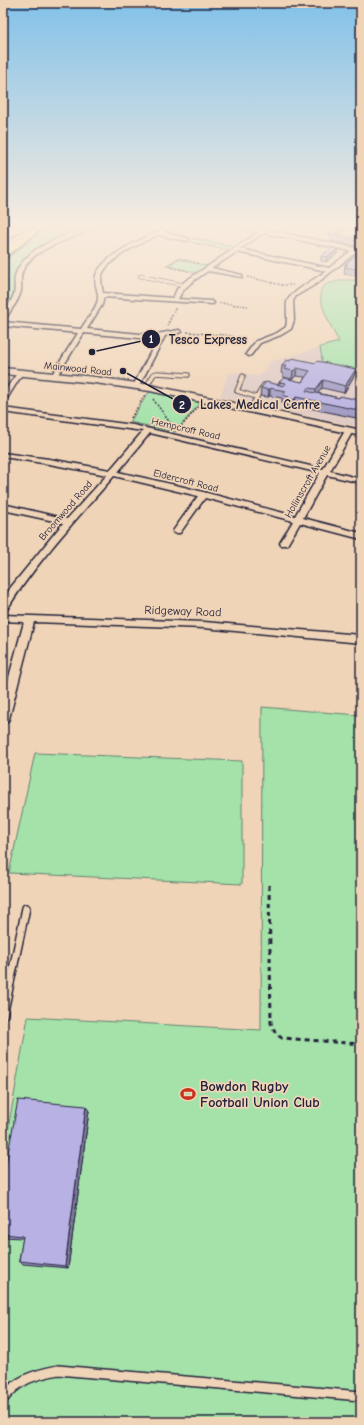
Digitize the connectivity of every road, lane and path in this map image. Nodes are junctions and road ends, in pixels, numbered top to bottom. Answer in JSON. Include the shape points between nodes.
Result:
{"nodes":[{"id":1,"x":17,"y":294,"type":"edge"},
{"id":2,"x":180,"y":294,"type":"edge"},
{"id":3,"x":296,"y":294,"type":"edge"},
{"id":4,"x":101,"y":295,"type":"joint"},
{"id":5,"x":177,"y":300,"type":"junction"},
{"id":6,"x":211,"y":303,"type":"joint"},
{"id":7,"x":248,"y":306,"type":"dead end"},
{"id":8,"x":3,"y":317,"type":"edge"},
{"id":9,"x":3,"y":324,"type":"edge"},
{"id":10,"x":83,"y":331,"type":"junction"},
{"id":11,"x":179,"y":332,"type":"joint"},
{"id":12,"x":162,"y":336,"type":"junction"},
{"id":13,"x":232,"y":336,"type":"dead end"},
{"id":14,"x":249,"y":350,"type":"dead end"},
{"id":15,"x":3,"y":371,"type":"edge"},
{"id":16,"x":20,"y":373,"type":"junction"},
{"id":17,"x":188,"y":375,"type":"dead end"},
{"id":18,"x":54,"y":376,"type":"junction"},
{"id":19,"x":243,"y":376,"type":"dead end"},
{"id":20,"x":264,"y":385,"type":"edge"},
{"id":21,"x":136,"y":386,"type":"junction"},
{"id":22,"x":148,"y":389,"type":"junction"},
{"id":23,"x":256,"y":397,"type":"junction"},
{"id":24,"x":3,"y":398,"type":"edge"},
{"id":25,"x":204,"y":398,"type":"junction"},
{"id":26,"x":250,"y":409,"type":"junction"},
{"id":27,"x":3,"y":410,"type":"edge"},
{"id":28,"x":127,"y":426,"type":"junction"},
{"id":29,"x":148,"y":430,"type":"junction"},
{"id":30,"x":349,"y":431,"type":"junction"},
{"id":31,"x":361,"y":433,"type":"edge"},
{"id":32,"x":3,"y":455,"type":"edge"},
{"id":33,"x":324,"y":472,"type":"junction"},
{"id":34,"x":113,"y":473,"type":"junction"},
{"id":35,"x":361,"y":481,"type":"edge"},
{"id":36,"x":204,"y":496,"type":"junction"},
{"id":37,"x":3,"y":507,"type":"edge"},
{"id":38,"x":297,"y":520,"type":"junction"},
{"id":39,"x":68,"y":522,"type":"junction"},
{"id":40,"x":176,"y":532,"type":"dead end"},
{"id":41,"x":361,"y":536,"type":"edge"},
{"id":42,"x":284,"y":544,"type":"dead end"},
{"id":43,"x":3,"y":609,"type":"edge"},
{"id":44,"x":3,"y":618,"type":"edge"},
{"id":45,"x":30,"y":619,"type":"junction"},
{"id":46,"x":361,"y":639,"type":"edge"},
{"id":47,"x":3,"y":718,"type":"edge"},
{"id":48,"x":269,"y":885,"type":"dead end"},
{"id":49,"x":26,"y":908,"type":"dead end"},
{"id":50,"x":6,"y":983,"type":"edge"},
{"id":51,"x":3,"y":1016,"type":"edge"},
{"id":52,"x":361,"y":1044,"type":"edge"},
{"id":53,"x":361,"y":1396,"type":"edge"},
{"id":54,"x":3,"y":1399,"type":"edge"}],
"edges":[{"from":1,"to":8,"type":"street"},
{"from":2,"to":5,"type":"street"},
{"from":3,"to":14,"type":"street","via":[[290,303],[290,331],[258,342]]},
{"from":4,"to":5,"type":"street"},
{"from":4,"to":10,"type":"street","via":[[99,306]]},
{"from":5,"to":6,"type":"street"},
{"from":5,"to":12,"type":"path"},
{"from":6,"to":7,"type":"path"},
{"from":9,"to":10,"type":"street"},
{"from":10,"to":12,"type":"street"},
{"from":10,"to":18,"type":"street"},
{"from":11,"to":12,"type":"street"},
{"from":11,"to":13,"type":"path"},
{"from":12,"to":21,"type":"street"},
{"from":15,"to":16,"type":"street","name":"Mainwood Road"},
{"from":16,"to":18,"type":"street","name":"Mainwood Road"},
{"from":16,"to":24,"type":"street"},
{"from":17,"to":22,"type":"lane","via":[[156,373]]},
{"from":18,"to":21,"type":"street","name":"Mainwood Road"},
{"from":19,"to":23,"type":"lane","via":[[236,391]]},
{"from":20,"to":23,"type":"lane"},
{"from":21,"to":22,"type":"street","name":"Mainwood Road"},
{"from":22,"to":25,"type":"street","name":"Mainwood Road"},
{"from":22,"to":25,"type":"path","via":[[176,433]]},
{"from":22,"to":28,"type":"path"},
{"from":23,"to":26,"type":"lane"},
{"from":25,"to":26,"type":"street","name":"Mainwood Road"},
{"from":26,"to":30,"type":"street","name":"Mainwood Road"},
{"from":27,"to":28,"type":"street","name":"Hempcroft Road"},
{"from":28,"to":29,"type":"street","name":"Hempcroft Road"},
{"from":29,"to":33,"type":"street","name":"Hempcroft Road"},
{"from":29,"to":34,"type":"street","name":"Broomwood Road"},
{"from":30,"to":31,"type":"street","name":"Mainwood Road"},
{"from":30,"to":33,"type":"street","name":"Hollinscroft Avenue"},
{"from":32,"to":34,"type":"street","name":"Eldercroft Road"},
{"from":33,"to":35,"type":"street","name":"Hempcroft Road"},
{"from":33,"to":38,"type":"street","name":"Hollinscroft Avenue"},
{"from":34,"to":36,"type":"street","name":"Eldercroft Road"},
{"from":34,"to":39,"type":"street","name":"Broomwood Road"},
{"from":36,"to":38,"type":"street","name":"Eldercroft Road"},
{"from":36,"to":40,"type":"street"},
{"from":37,"to":39,"type":"street"},
{"from":38,"to":41,"type":"street","name":"Eldercroft Road"},
{"from":38,"to":42,"type":"street","name":"Hollinscroft Avenue"},
{"from":39,"to":43,"type":"street","name":"Broomwood Road","via":[[18,584]]},
{"from":44,"to":45,"type":"street","name":"Ridgeway Road"},
{"from":45,"to":46,"type":"street","name":"Ridgeway Road","via":[[222,626]]},
{"from":45,"to":47,"type":"street"},
{"from":48,"to":52,"type":"path","via":[[270,1003],[271,1023],[276,1034],[282,1038]]},
{"from":49,"to":50,"type":"lane"},
{"from":50,"to":51,"type":"lane"},
{"from":53,"to":54,"type":"lane","via":[[58,1370],[34,1375],[12,1387]]}]}
